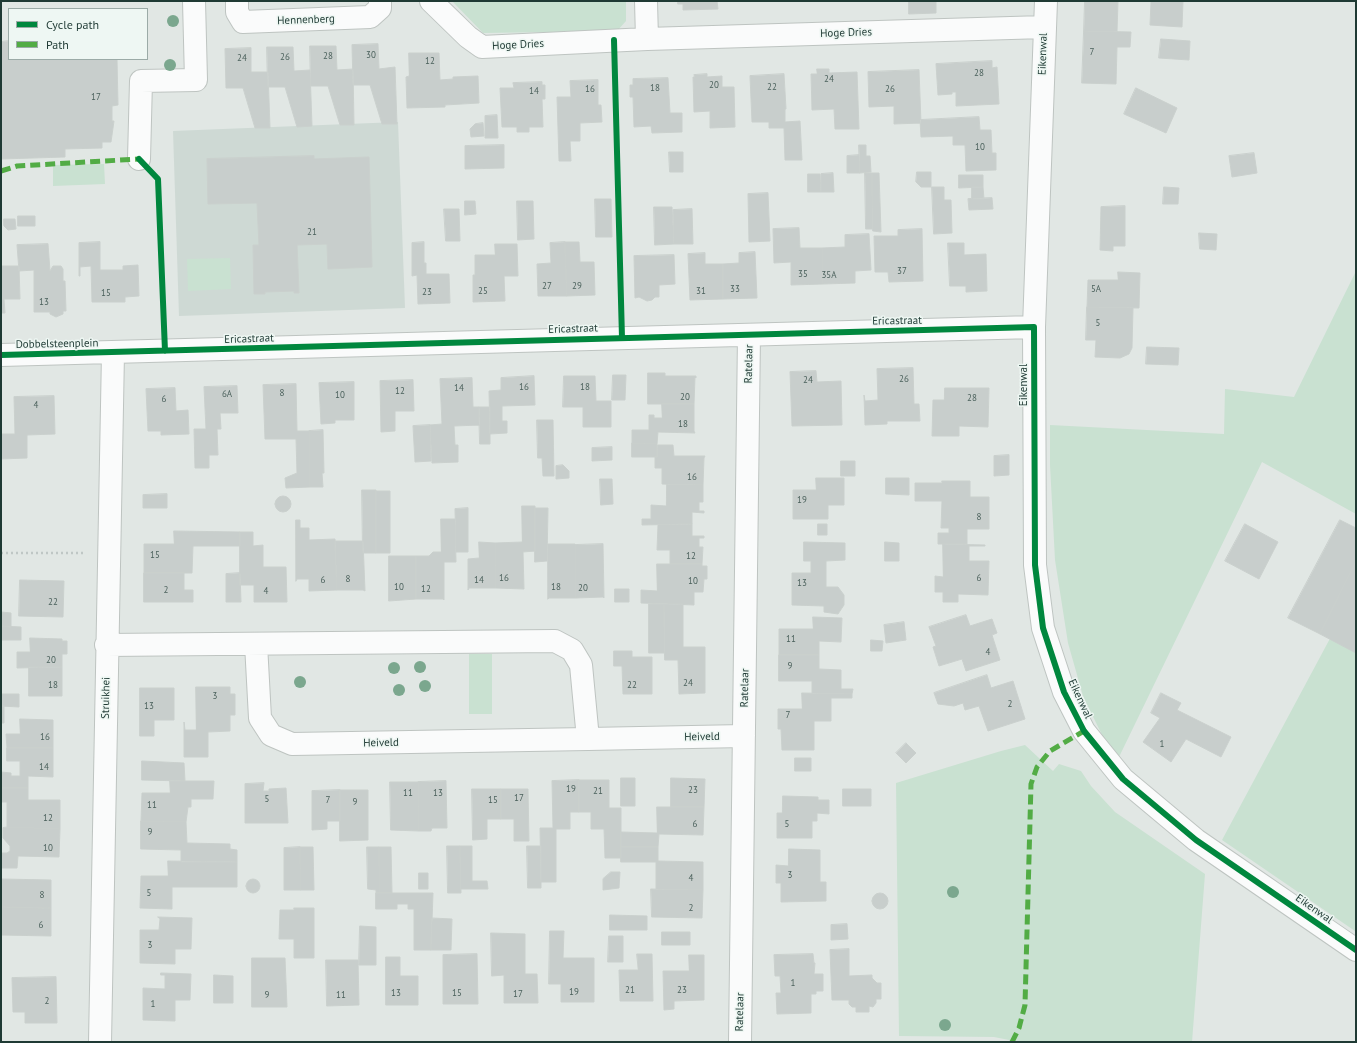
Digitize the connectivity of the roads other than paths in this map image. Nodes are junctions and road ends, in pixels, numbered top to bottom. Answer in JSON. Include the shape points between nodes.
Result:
{"nodes":[{"id":1,"x":194,"y":1,"type":"edge"},
{"id":2,"x":237,"y":1,"type":"edge"},
{"id":3,"x":380,"y":1,"type":"edge"},
{"id":4,"x":431,"y":1,"type":"edge"},
{"id":5,"x":646,"y":1,"type":"edge"},
{"id":6,"x":1046,"y":1,"type":"edge"},
{"id":7,"x":1044,"y":27,"type":"junction"},
{"id":8,"x":647,"y":39,"type":"junction"},
{"id":9,"x":139,"y":159,"type":"dead end"},
{"id":10,"x":1034,"y":327,"type":"junction"},
{"id":11,"x":749,"y":334,"type":"junction"},
{"id":12,"x":112,"y":353,"type":"junction"},
{"id":13,"x":1,"y":355,"type":"edge"},
{"id":14,"x":256,"y":644,"type":"junction"},
{"id":15,"x":106,"y":645,"type":"junction"},
{"id":16,"x":744,"y":736,"type":"junction"},
{"id":17,"x":588,"y":739,"type":"junction"},
{"id":18,"x":1356,"y":950,"type":"edge"},
{"id":19,"x":100,"y":1042,"type":"edge"},
{"id":20,"x":740,"y":1042,"type":"edge"}],
"edges":[{"from":1,"to":9,"type":"street","via":[[196,80],[141,81]]},
{"from":2,"to":3,"type":"street","name":"Hennenberg","via":[[237,12],[243,22],[370,17],[380,8]]},
{"from":4,"to":8,"type":"street","name":"Hoge Dries","via":[[482,47]]},
{"from":5,"to":8,"type":"street"},
{"from":6,"to":7,"type":"street","name":"Eikenwal"},
{"from":7,"to":8,"type":"street","name":"Hoge Dries"},
{"from":7,"to":10,"type":"street","name":"Eikenwal"},
{"from":10,"to":11,"type":"street","name":"Ericastraat"},
{"from":10,"to":18,"type":"street","name":"Eikenwal","via":[[1036,565],[1043,628],[1064,692],[1084,731],[1123,779],[1196,840]]},
{"from":11,"to":12,"type":"street","name":"Ericastraat"},
{"from":11,"to":16,"type":"street","name":"Ratelaar"},
{"from":12,"to":13,"type":"street","name":"Dobbelsteenplein"},
{"from":12,"to":15,"type":"street","name":"Struikhei"},
{"from":14,"to":15,"type":"street"},
{"from":14,"to":17,"type":"street","via":[[555,641],[572,650],[581,665]]},
{"from":14,"to":17,"type":"street","name":"Heiveld","via":[[260,718],[271,735],[292,744]]},
{"from":15,"to":19,"type":"street","name":"Struikhei"},
{"from":16,"to":17,"type":"street","name":"Heiveld"},
{"from":16,"to":20,"type":"street","name":"Ratelaar"}]}
